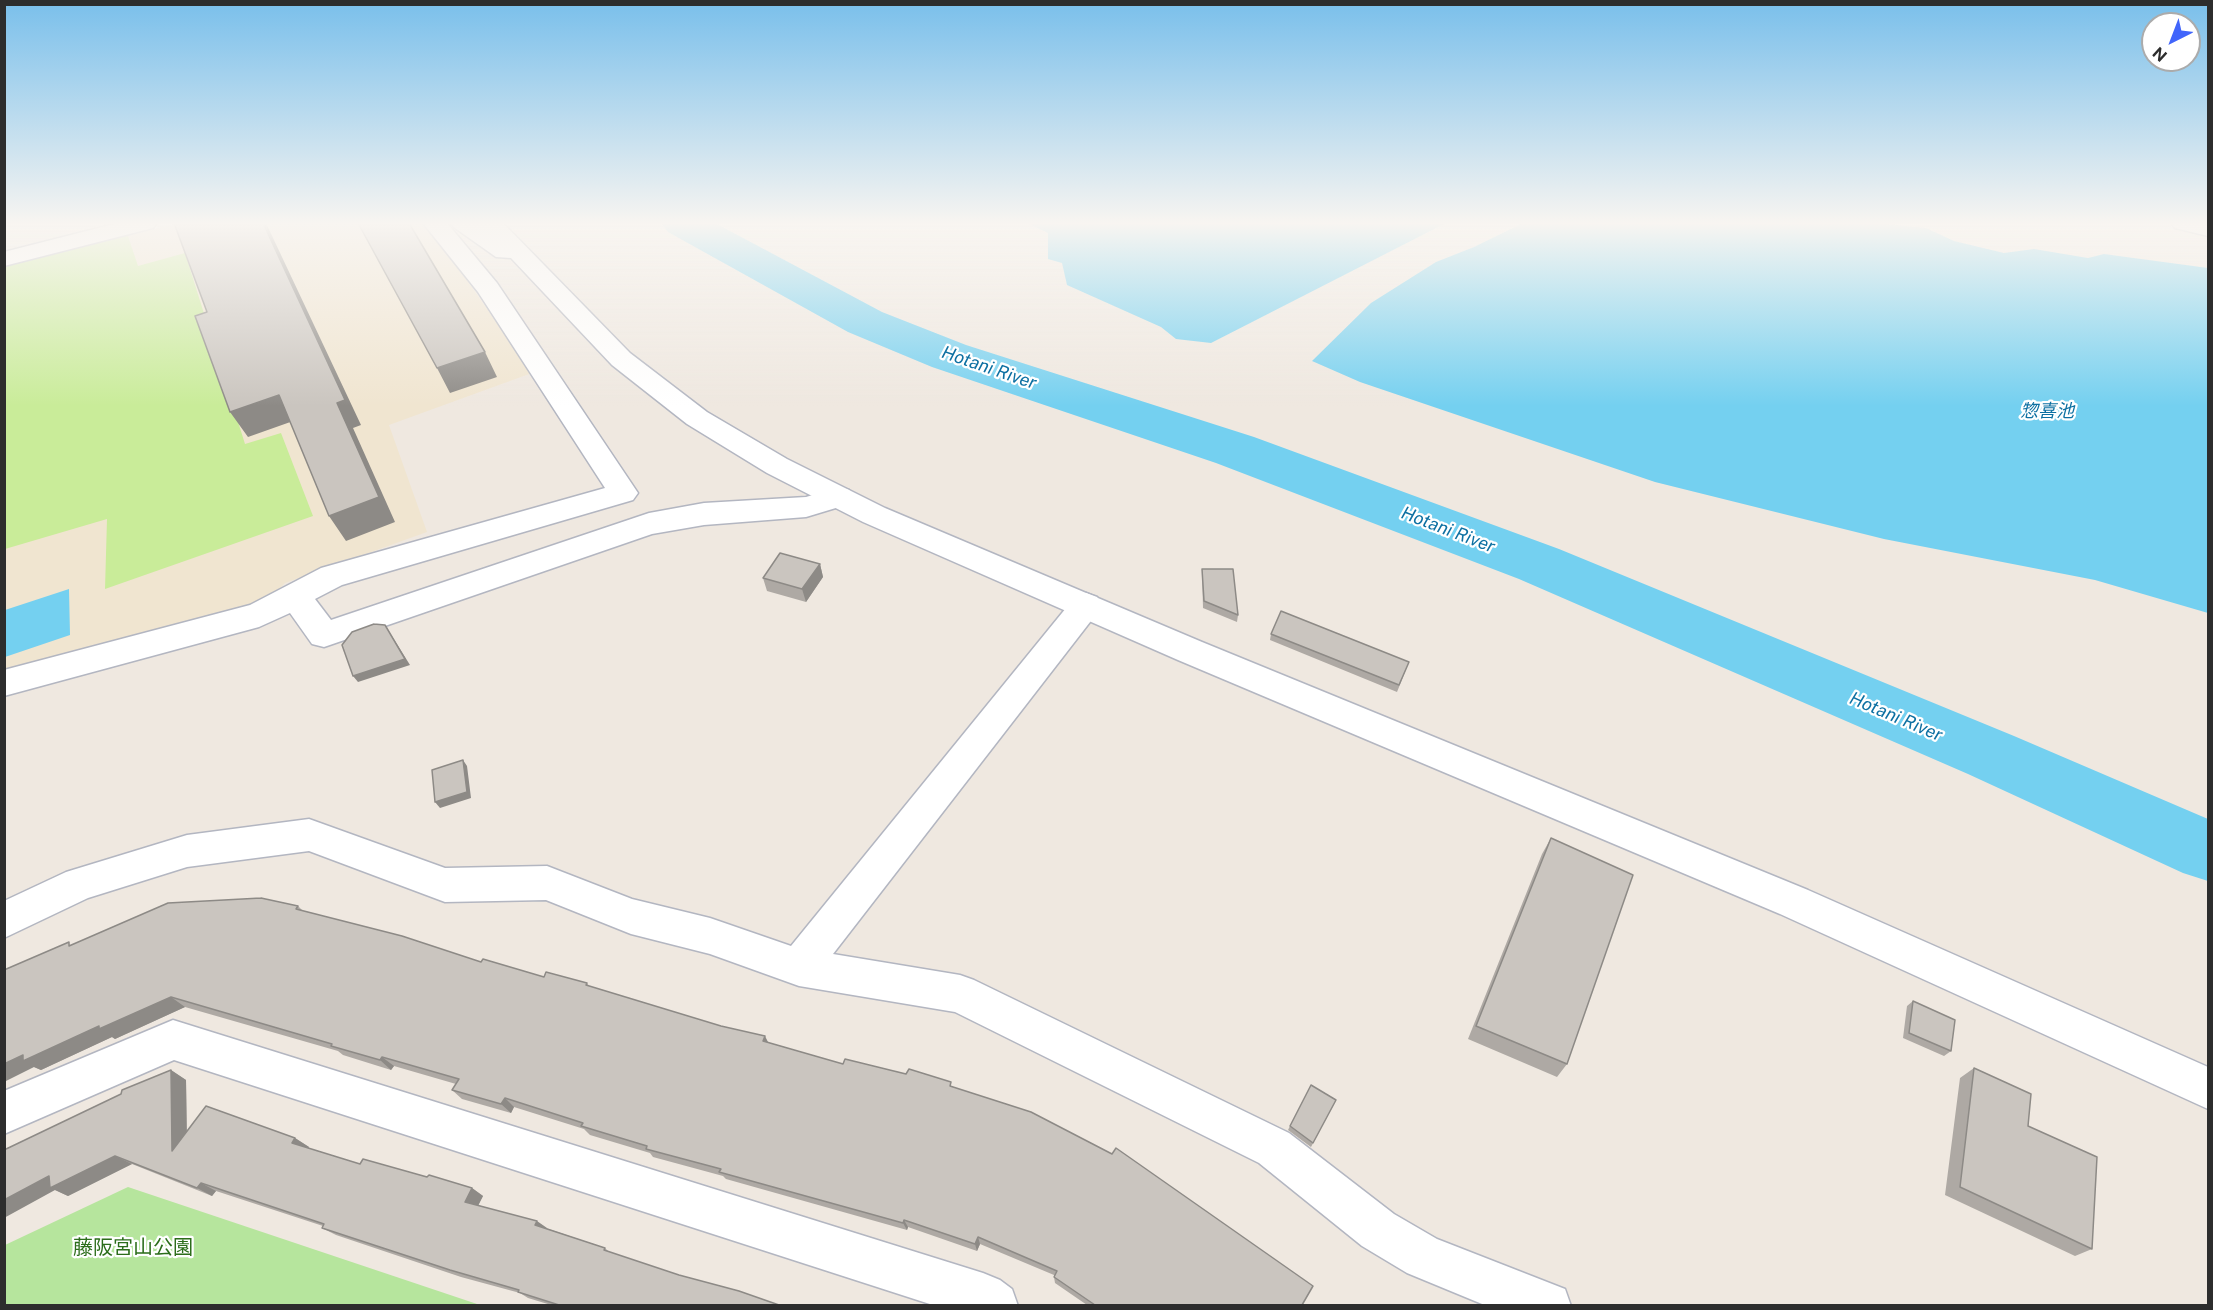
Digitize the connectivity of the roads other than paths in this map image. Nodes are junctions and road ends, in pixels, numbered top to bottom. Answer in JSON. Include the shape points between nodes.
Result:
{"nodes":[{"id":1,"x":485,"y":284,"type":"edge"},
{"id":2,"x":551,"y":284,"type":"edge"},
{"id":3,"x":839,"y":497,"type":"junction"},
{"id":4,"x":296,"y":595,"type":"junction"},
{"id":5,"x":1086,"y":605,"type":"junction"},
{"id":6,"x":4,"y":683,"type":"edge"},
{"id":7,"x":4,"y":920,"type":"edge"},
{"id":8,"x":799,"y":967,"type":"junction"},
{"id":9,"x":2208,"y":1088,"type":"edge"},
{"id":10,"x":4,"y":1113,"type":"edge"},
{"id":11,"x":986,"y":1302,"type":"edge"},
{"id":12,"x":1548,"y":1305,"type":"edge"}],
"edges":[{"from":1,"to":4,"type":"street","via":[[623,493],[332,576]]},
{"from":2,"to":3,"type":"street","via":[[621,359],[660,392],[777,466]]},
{"from":3,"to":4,"type":"street","via":[[806,507],[704,514],[649,524],[324,635]]},
{"from":3,"to":5,"type":"street"},
{"from":4,"to":6,"type":"street","via":[[260,615]]},
{"from":5,"to":8,"type":"street"},
{"from":5,"to":9,"type":"street","via":[[1794,902]]},
{"from":7,"to":8,"type":"street","via":[[79,884],[188,850],[309,835],[445,885],[547,883],[631,915],[710,936]]},
{"from":8,"to":12,"type":"street","via":[[960,994],[1274,1148],[1378,1230],[1424,1257]]},
{"from":10,"to":11,"type":"street","via":[[173,1040]]}]}
